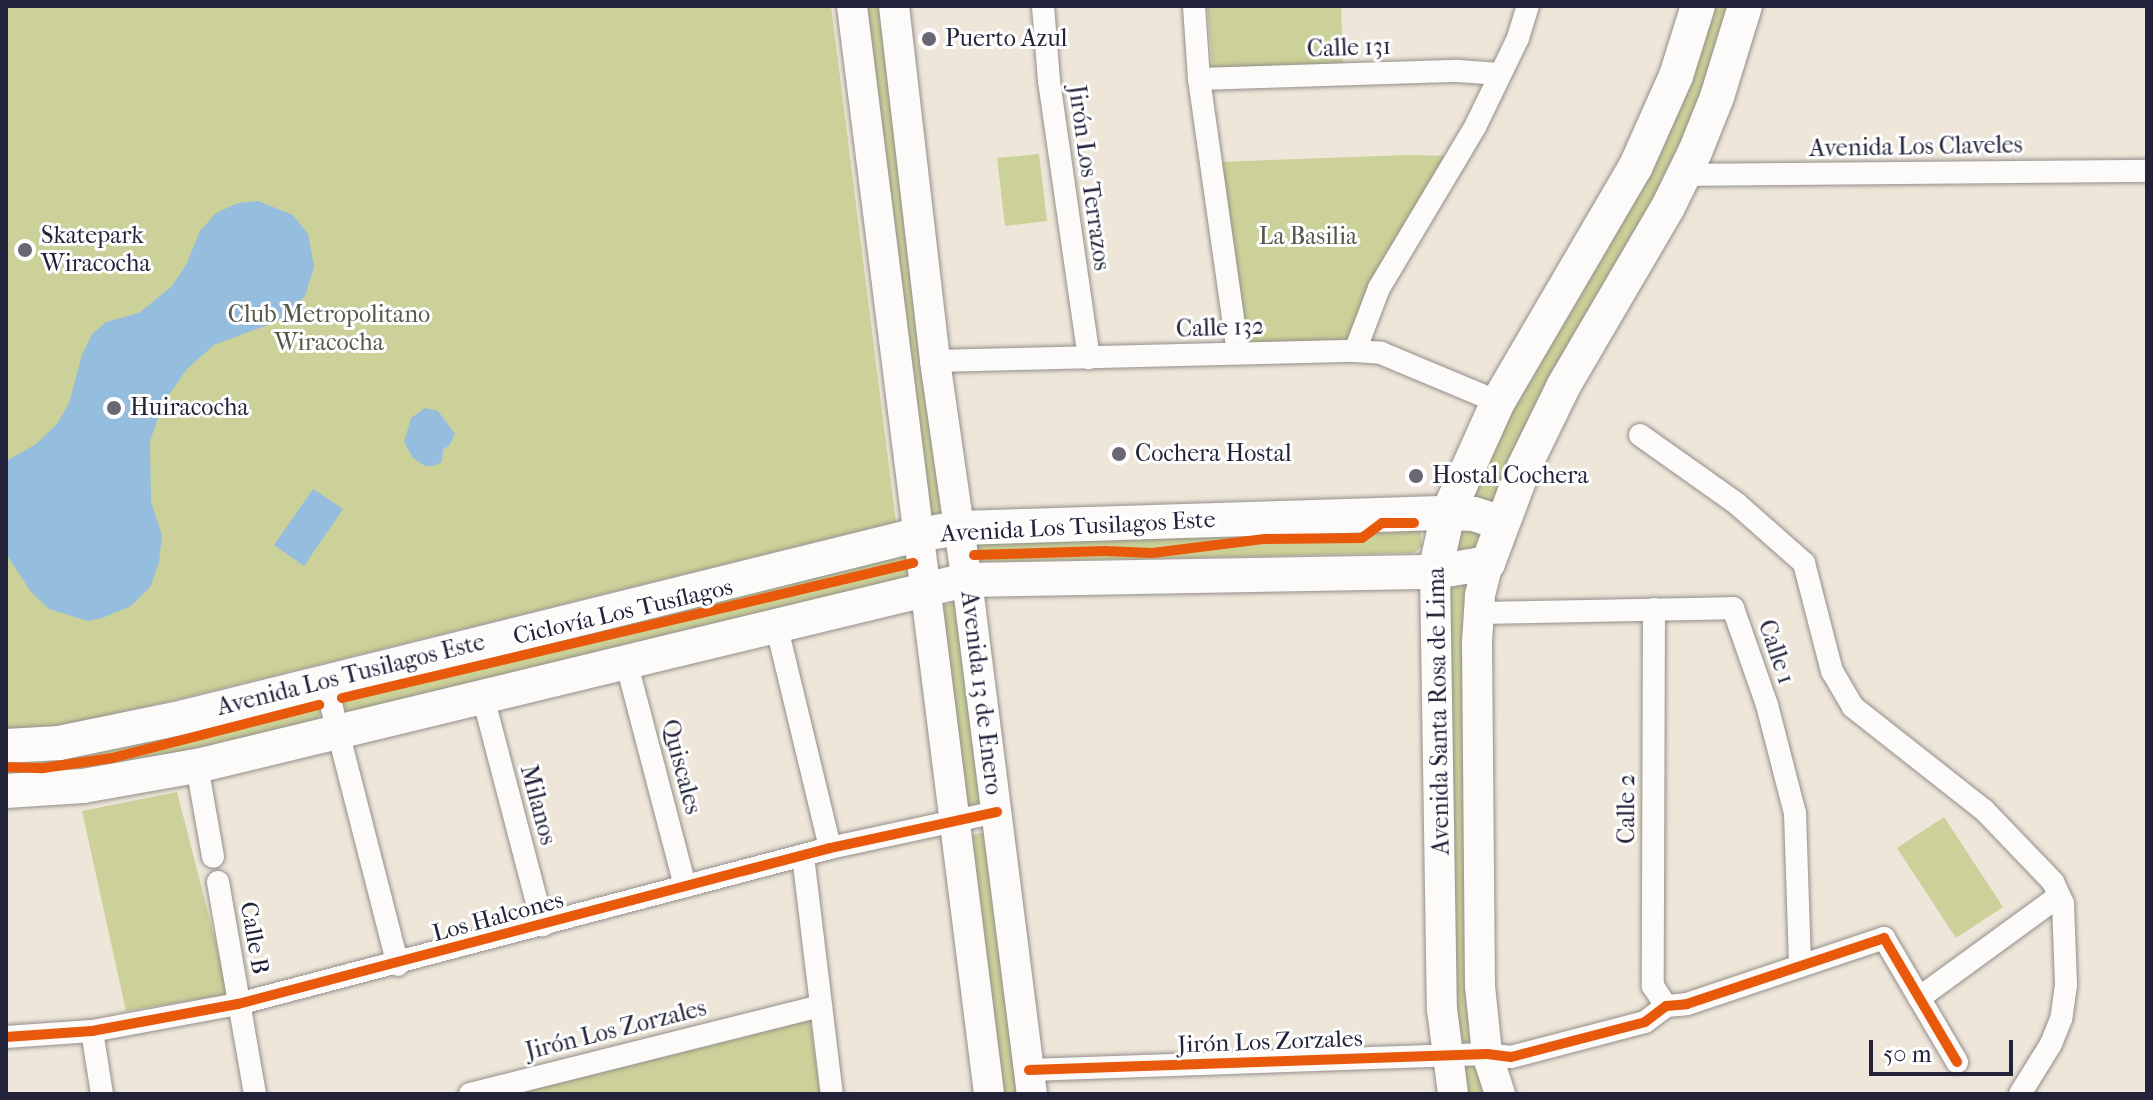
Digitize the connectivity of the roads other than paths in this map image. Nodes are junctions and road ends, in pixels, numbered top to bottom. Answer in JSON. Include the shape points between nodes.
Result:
{"nodes":[{"id":1,"x":852,"y":6,"type":"edge"},
{"id":2,"x":894,"y":6,"type":"edge"},
{"id":3,"x":1043,"y":6,"type":"edge"},
{"id":4,"x":1194,"y":6,"type":"edge"},
{"id":5,"x":1528,"y":6,"type":"edge"},
{"id":6,"x":1698,"y":6,"type":"edge"},
{"id":7,"x":1745,"y":6,"type":"edge"},
{"id":8,"x":1500,"y":74,"type":"junction"},
{"id":9,"x":1199,"y":79,"type":"junction"},
{"id":10,"x":2147,"y":171,"type":"edge"},
{"id":11,"x":1684,"y":175,"type":"junction"},
{"id":12,"x":1355,"y":351,"type":"junction"},
{"id":13,"x":1238,"y":353,"type":"junction"},
{"id":14,"x":1089,"y":358,"type":"junction"},
{"id":15,"x":935,"y":361,"type":"junction"},
{"id":16,"x":1498,"y":402,"type":"junction"},
{"id":17,"x":1640,"y":435,"type":"dead end"},
{"id":18,"x":1448,"y":513,"type":"junction"},
{"id":19,"x":1502,"y":523,"type":"junction"},
{"id":20,"x":960,"y":528,"type":"junction"},
{"id":21,"x":917,"y":535,"type":"junction"},
{"id":22,"x":1488,"y":563,"type":"junction"},
{"id":23,"x":1435,"y":572,"type":"junction"},
{"id":24,"x":966,"y":580,"type":"junction"},
{"id":25,"x":924,"y":589,"type":"junction"},
{"id":26,"x":1654,"y":609,"type":"junction"},
{"id":27,"x":1478,"y":613,"type":"junction"},
{"id":28,"x":776,"y":624,"type":"junction"},
{"id":29,"x":626,"y":661,"type":"junction"},
{"id":30,"x":325,"y":681,"type":"junction"},
{"id":31,"x":483,"y":697,"type":"junction"},
{"id":32,"x":339,"y":731,"type":"junction"},
{"id":33,"x":6,"y":746,"type":"edge"},
{"id":34,"x":197,"y":766,"type":"junction"},
{"id":35,"x":6,"y":791,"type":"edge"},
{"id":36,"x":997,"y":812,"type":"junction"},
{"id":37,"x":954,"y":820,"type":"junction"},
{"id":38,"x":830,"y":848,"type":"junction"},
{"id":39,"x":803,"y":856,"type":"junction"},
{"id":40,"x":213,"y":857,"type":"dead end"},
{"id":41,"x":218,"y":882,"type":"dead end"},
{"id":42,"x":685,"y":886,"type":"junction"},
{"id":43,"x":2059,"y":896,"type":"junction"},
{"id":44,"x":543,"y":925,"type":"junction"},
{"id":45,"x":398,"y":965,"type":"junction"},
{"id":46,"x":1800,"y":965,"type":"junction"},
{"id":47,"x":1919,"y":998,"type":"junction"},
{"id":48,"x":238,"y":1004,"type":"junction"},
{"id":49,"x":821,"y":1006,"type":"junction"},
{"id":50,"x":1666,"y":1006,"type":"junction"},
{"id":51,"x":92,"y":1031,"type":"junction"},
{"id":52,"x":6,"y":1037,"type":"edge"},
{"id":53,"x":1487,"y":1054,"type":"junction"},
{"id":54,"x":1447,"y":1056,"type":"junction"},
{"id":55,"x":1957,"y":1062,"type":"dead end"},
{"id":56,"x":1039,"y":1077,"type":"edge"},
{"id":57,"x":510,"y":1089,"type":"edge"},
{"id":58,"x":102,"y":1094,"type":"edge"},
{"id":59,"x":255,"y":1094,"type":"edge"},
{"id":60,"x":470,"y":1094,"type":"edge"},
{"id":61,"x":832,"y":1094,"type":"edge"},
{"id":62,"x":989,"y":1094,"type":"edge"},
{"id":63,"x":1453,"y":1094,"type":"edge"},
{"id":64,"x":1500,"y":1094,"type":"edge"},
{"id":65,"x":2020,"y":1094,"type":"edge"}],
"edges":[{"from":1,"to":21,"type":"main road","name":"Avenida 13 de Enero"},
{"from":2,"to":15,"type":"main road","name":"Avenida 13 de Enero"},
{"from":3,"to":14,"type":"street","name":"Jirón Los Terrazos"},
{"from":4,"to":9,"type":"street"},
{"from":5,"to":8,"type":"street"},
{"from":6,"to":16,"type":"main road","name":"Avenida Santa Rosa de Lima","via":[[1676,76],[1635,168]]},
{"from":7,"to":11,"type":"main road","name":"Avenida Santa Rosa de Lima","via":[[1717,97]]},
{"from":8,"to":9,"type":"street","name":"Calle 131"},
{"from":8,"to":12,"type":"street","via":[[1476,125],[1379,288]]},
{"from":9,"to":13,"type":"street"},
{"from":10,"to":11,"type":"street","name":"Avenida Los Claveles"},
{"from":11,"to":19,"type":"main road","name":"Avenida Santa Rosa de Lima","via":[[1564,385]]},
{"from":12,"to":13,"type":"street","name":"Calle 132"},
{"from":12,"to":16,"type":"street","name":"Calle 132","via":[[1381,353]]},
{"from":13,"to":14,"type":"street","name":"Calle 132"},
{"from":14,"to":15,"type":"street","name":"Calle 132"},
{"from":15,"to":20,"type":"main road","name":"Avenida 13 de Enero"},
{"from":16,"to":18,"type":"main road","name":"Avenida Santa Rosa de Lima"},
{"from":17,"to":43,"type":"street","via":[[1736,503],[1804,563],[1842,693],[1874,725],[1984,810],[2053,882]]},
{"from":18,"to":19,"type":"main road","name":"Avenida Los Tusilagos Este"},
{"from":18,"to":20,"type":"main road","name":"Avenida Los Tusilagos Este"},
{"from":18,"to":23,"type":"main road","name":"Avenida Santa Rosa de Lima"},
{"from":19,"to":22,"type":"main road","name":"Avenida Santa Rosa de Lima"},
{"from":20,"to":21,"type":"main road","name":"Avenida Los Tusilagos Este"},
{"from":20,"to":24,"type":"main road","name":"Avenida 13 de Enero"},
{"from":21,"to":25,"type":"main road","name":"Avenida 13 de Enero"},
{"from":21,"to":30,"type":"main road","name":"Avenida Los Tusilagos Este"},
{"from":22,"to":23,"type":"main road","name":"Avenida Los Tusilagos Este"},
{"from":22,"to":27,"type":"main road","name":"Avenida Santa Rosa de Lima"},
{"from":23,"to":24,"type":"main road","name":"Avenida Los Tusilagos Este"},
{"from":23,"to":54,"type":"main road","name":"Avenida Santa Rosa de Lima"},
{"from":24,"to":25,"type":"main road","name":"Avenida Los Tusilagos Este"},
{"from":24,"to":36,"type":"main road","name":"Avenida 13 de Enero"},
{"from":25,"to":28,"type":"main road","name":"Avenida Los Tusilagos Este"},
{"from":25,"to":37,"type":"main road","name":"Avenida 13 de Enero"},
{"from":26,"to":27,"type":"street","name":"Calle 1"},
{"from":26,"to":46,"type":"street","name":"Calle 1","via":[[1733,608],[1767,705],[1795,813]]},
{"from":26,"to":50,"type":"street","name":"Calle 2","via":[[1653,986]]},
{"from":27,"to":53,"type":"main road","name":"Avenida Santa Rosa de Lima","via":[[1480,986]]},
{"from":28,"to":29,"type":"main road","name":"Avenida Los Tusilagos Este"},
{"from":28,"to":38,"type":"street"},
{"from":29,"to":31,"type":"main road","name":"Avenida Los Tusilagos Este"},
{"from":29,"to":42,"type":"street","name":"Quiscales"},
{"from":30,"to":32,"type":"street"},
{"from":30,"to":33,"type":"main road","name":"Avenida Los Tusilagos Este","via":[[111,733]]},
{"from":31,"to":32,"type":"main road","name":"Avenida Los Tusilagos Este"},
{"from":31,"to":44,"type":"street","name":"Milanos"},
{"from":32,"to":34,"type":"main road","name":"Avenida Los Tusilagos Este"},
{"from":32,"to":45,"type":"street"},
{"from":34,"to":35,"type":"main road","name":"Avenida Los Tusilagos Este","via":[[83,786]]},
{"from":34,"to":40,"type":"street"},
{"from":36,"to":37,"type":"street","name":"Los Halcones"},
{"from":36,"to":56,"type":"main road","name":"Avenida 13 de Enero"},
{"from":37,"to":38,"type":"street","name":"Los Halcones"},
{"from":37,"to":62,"type":"main road","name":"Avenida 13 de Enero"},
{"from":38,"to":39,"type":"street","name":"Los Halcones"},
{"from":39,"to":42,"type":"street","name":"Los Halcones"},
{"from":39,"to":49,"type":"street"},
{"from":41,"to":48,"type":"street","name":"Calle B"},
{"from":42,"to":44,"type":"street","name":"Los Halcones"},
{"from":43,"to":47,"type":"street"},
{"from":43,"to":65,"type":"street","via":[[2066,951],[2061,1019]]},
{"from":44,"to":45,"type":"street","name":"Los Halcones"},
{"from":45,"to":48,"type":"street","name":"Los Halcones"},
{"from":46,"to":47,"type":"street","name":"Jirón Los Zorzales","via":[[1884,938]]},
{"from":46,"to":50,"type":"street","name":"Jirón Los Zorzales","via":[[1687,1004]]},
{"from":47,"to":55,"type":"street"},
{"from":48,"to":51,"type":"street","name":"Los Halcones"},
{"from":48,"to":59,"type":"street","name":"Calle B"},
{"from":49,"to":57,"type":"street","name":"Jirón Los Zorzales"},
{"from":49,"to":61,"type":"street"},
{"from":50,"to":53,"type":"street","name":"Jirón Los Zorzales","via":[[1645,1022],[1511,1057]]},
{"from":51,"to":52,"type":"street","name":"Los Halcones"},
{"from":51,"to":58,"type":"street"},
{"from":53,"to":54,"type":"street","name":"Jirón Los Zorzales"},
{"from":53,"to":64,"type":"main road","name":"Avenida Santa Rosa de Lima"},
{"from":54,"to":56,"type":"street","name":"Jirón Los Zorzales"},
{"from":54,"to":63,"type":"main road","name":"Avenida Santa Rosa de Lima"},
{"from":57,"to":60,"type":"street","name":"Jirón Los Zorzales"}]}
